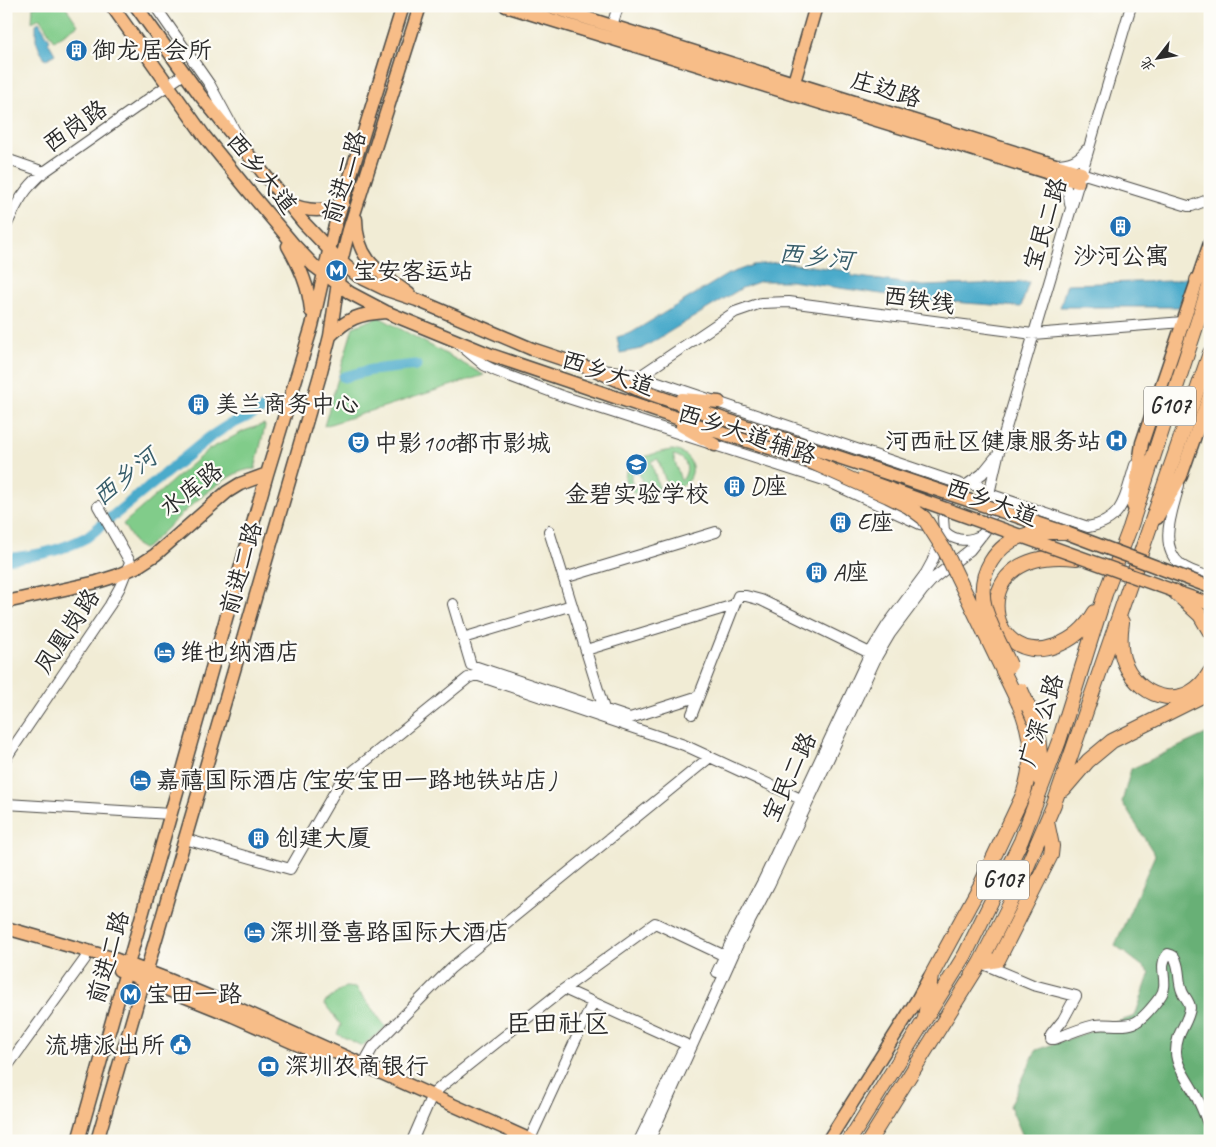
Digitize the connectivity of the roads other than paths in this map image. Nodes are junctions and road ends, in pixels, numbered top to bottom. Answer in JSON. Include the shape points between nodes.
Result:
{"nodes":[{"id":1,"x":108,"y":6,"type":"edge"},
{"id":2,"x":112,"y":6,"type":"edge"},
{"id":3,"x":136,"y":6,"type":"edge"},
{"id":4,"x":155,"y":6,"type":"edge"},
{"id":5,"x":403,"y":6,"type":"edge"},
{"id":6,"x":420,"y":6,"type":"edge"},
{"id":7,"x":506,"y":6,"type":"edge"},
{"id":8,"x":548,"y":6,"type":"edge"},
{"id":9,"x":618,"y":6,"type":"edge"},
{"id":10,"x":816,"y":6,"type":"edge"},
{"id":11,"x":1131,"y":6,"type":"edge"},
{"id":12,"x":123,"y":23,"type":"junction"},
{"id":13,"x":612,"y":26,"type":"junction"},
{"id":14,"x":184,"y":74,"type":"junction"},
{"id":15,"x":168,"y":85,"type":"junction"},
{"id":16,"x":793,"y":88,"type":"junction"},
{"id":17,"x":1090,"y":143,"type":"junction"},
{"id":18,"x":244,"y":149,"type":"junction"},
{"id":19,"x":6,"y":159,"type":"edge"},
{"id":20,"x":1051,"y":169,"type":"junction"},
{"id":21,"x":44,"y":172,"type":"junction"},
{"id":22,"x":1080,"y":178,"type":"junction"},
{"id":23,"x":1210,"y":199,"type":"edge"},
{"id":24,"x":286,"y":201,"type":"junction"},
{"id":25,"x":343,"y":202,"type":"junction"},
{"id":26,"x":356,"y":206,"type":"junction"},
{"id":27,"x":1069,"y":212,"type":"junction"},
{"id":28,"x":6,"y":226,"type":"edge"},
{"id":29,"x":278,"y":226,"type":"junction"},
{"id":30,"x":1210,"y":243,"type":"edge"},
{"id":31,"x":329,"y":250,"type":"junction"},
{"id":32,"x":341,"y":262,"type":"junction"},
{"id":33,"x":1210,"y":266,"type":"edge"},
{"id":34,"x":324,"y":274,"type":"junction"},
{"id":35,"x":1203,"y":282,"type":"edge"},
{"id":36,"x":336,"y":284,"type":"junction"},
{"id":37,"x":417,"y":300,"type":"junction"},
{"id":38,"x":386,"y":312,"type":"junction"},
{"id":39,"x":404,"y":320,"type":"junction"},
{"id":40,"x":1183,"y":322,"type":"junction"},
{"id":41,"x":312,"y":326,"type":"junction"},
{"id":42,"x":1033,"y":334,"type":"junction"},
{"id":43,"x":330,"y":336,"type":"junction"},
{"id":44,"x":458,"y":344,"type":"junction"},
{"id":45,"x":1210,"y":353,"type":"edge"},
{"id":46,"x":595,"y":370,"type":"junction"},
{"id":47,"x":640,"y":376,"type":"junction"},
{"id":48,"x":1210,"y":393,"type":"edge"},
{"id":49,"x":662,"y":398,"type":"junction"},
{"id":50,"x":719,"y":402,"type":"junction"},
{"id":51,"x":656,"y":411,"type":"junction"},
{"id":52,"x":1142,"y":443,"type":"junction"},
{"id":53,"x":714,"y":445,"type":"junction"},
{"id":54,"x":998,"y":455,"type":"junction"},
{"id":55,"x":803,"y":458,"type":"junction"},
{"id":56,"x":268,"y":474,"type":"junction"},
{"id":57,"x":1181,"y":476,"type":"junction"},
{"id":58,"x":965,"y":485,"type":"junction"},
{"id":59,"x":989,"y":494,"type":"junction"},
{"id":60,"x":98,"y":506,"type":"dead end"},
{"id":61,"x":920,"y":524,"type":"junction"},
{"id":62,"x":1130,"y":528,"type":"junction"},
{"id":63,"x":944,"y":530,"type":"junction"},
{"id":64,"x":549,"y":531,"type":"dead end"},
{"id":65,"x":716,"y":532,"type":"dead end"},
{"id":66,"x":985,"y":532,"type":"junction"},
{"id":67,"x":1064,"y":532,"type":"junction"},
{"id":68,"x":1147,"y":536,"type":"junction"},
{"id":69,"x":937,"y":551,"type":"junction"},
{"id":70,"x":1085,"y":559,"type":"junction"},
{"id":71,"x":128,"y":567,"type":"junction"},
{"id":72,"x":1210,"y":577,"type":"edge"},
{"id":73,"x":564,"y":578,"type":"junction"},
{"id":74,"x":1192,"y":580,"type":"junction"},
{"id":75,"x":1210,"y":587,"type":"edge"},
{"id":76,"x":1174,"y":591,"type":"junction"},
{"id":77,"x":1210,"y":592,"type":"edge"},
{"id":78,"x":1105,"y":594,"type":"junction"},
{"id":79,"x":6,"y":595,"type":"edge"},
{"id":80,"x":1124,"y":600,"type":"junction"},
{"id":81,"x":6,"y":602,"type":"edge"},
{"id":82,"x":453,"y":604,"type":"dead end"},
{"id":83,"x":572,"y":604,"type":"junction"},
{"id":84,"x":1210,"y":604,"type":"edge"},
{"id":85,"x":734,"y":606,"type":"junction"},
{"id":86,"x":1210,"y":632,"type":"edge"},
{"id":87,"x":463,"y":638,"type":"junction"},
{"id":88,"x":586,"y":650,"type":"junction"},
{"id":89,"x":873,"y":655,"type":"junction"},
{"id":90,"x":1209,"y":673,"type":"edge"},
{"id":91,"x":1210,"y":692,"type":"edge"},
{"id":92,"x":699,"y":696,"type":"junction"},
{"id":93,"x":1210,"y":701,"type":"edge"},
{"id":94,"x":604,"y":709,"type":"junction"},
{"id":95,"x":692,"y":714,"type":"dead end"},
{"id":96,"x":710,"y":757,"type":"junction"},
{"id":97,"x":6,"y":758,"type":"edge"},
{"id":98,"x":1088,"y":761,"type":"junction"},
{"id":99,"x":805,"y":801,"type":"junction"},
{"id":100,"x":6,"y":804,"type":"edge"},
{"id":101,"x":1054,"y":804,"type":"junction"},
{"id":102,"x":1034,"y":812,"type":"junction"},
{"id":103,"x":171,"y":814,"type":"junction"},
{"id":104,"x":185,"y":839,"type":"junction"},
{"id":105,"x":6,"y":928,"type":"edge"},
{"id":106,"x":6,"y":936,"type":"edge"},
{"id":107,"x":725,"y":956,"type":"junction"},
{"id":108,"x":85,"y":959,"type":"junction"},
{"id":109,"x":980,"y":963,"type":"junction"},
{"id":110,"x":127,"y":968,"type":"junction"},
{"id":111,"x":146,"y":976,"type":"junction"},
{"id":112,"x":930,"y":976,"type":"junction"},
{"id":113,"x":564,"y":989,"type":"junction"},
{"id":114,"x":594,"y":1002,"type":"junction"},
{"id":115,"x":924,"y":1023,"type":"junction"},
{"id":116,"x":685,"y":1044,"type":"junction"},
{"id":117,"x":6,"y":1068,"type":"edge"},
{"id":118,"x":361,"y":1068,"type":"junction"},
{"id":119,"x":431,"y":1099,"type":"junction"},
{"id":120,"x":1210,"y":1129,"type":"edge"},
{"id":121,"x":522,"y":1139,"type":"edge"},
{"id":122,"x":78,"y":1141,"type":"edge"},
{"id":123,"x":97,"y":1141,"type":"edge"},
{"id":124,"x":412,"y":1141,"type":"edge"},
{"id":125,"x":639,"y":1141,"type":"edge"},
{"id":126,"x":648,"y":1141,"type":"edge"},
{"id":127,"x":828,"y":1141,"type":"edge"},
{"id":128,"x":849,"y":1141,"type":"edge"},
{"id":129,"x":869,"y":1141,"type":"edge"}],
"edges":[{"from":1,"to":12,"type":"street"},
{"from":2,"to":12,"type":"main road","name":"西乡大道"},
{"from":3,"to":14,"type":"main road","name":"西乡大道"},
{"from":4,"to":18,"type":"street","via":[[217,96]]},
{"from":5,"to":25,"type":"main road","name":"前进二路"},
{"from":6,"to":26,"type":"main road","name":"前进二路"},
{"from":7,"to":16,"type":"main road","name":"庄边路"},
{"from":8,"to":13,"type":"main road","name":"庄边路"},
{"from":9,"to":13,"type":"street"},
{"from":10,"to":16,"type":"main road"},
{"from":11,"to":17,"type":"street","name":"宝民二路"},
{"from":12,"to":15,"type":"main road","name":"西乡大道"},
{"from":13,"to":16,"type":"main road","name":"庄边路"},
{"from":14,"to":15,"type":"street","name":"西岗路"},
{"from":14,"to":18,"type":"main road","name":"西乡大道"},
{"from":15,"to":21,"type":"street","name":"西岗路"},
{"from":15,"to":29,"type":"main road","name":"西乡大道"},
{"from":16,"to":20,"type":"main road","name":"庄边路"},
{"from":17,"to":20,"type":"street","via":[[1080,158]]},
{"from":17,"to":22,"type":"street","name":"宝民二路"},
{"from":18,"to":24,"type":"main road","name":"西乡大道"},
{"from":19,"to":21,"type":"street"},
{"from":20,"to":22,"type":"main road","name":"庄边路"},
{"from":20,"to":27,"type":"street","via":[[1069,193]]},
{"from":21,"to":28,"type":"street","name":"西岗路","via":[[29,184]]},
{"from":22,"to":23,"type":"street","name":"庄边路","via":[[1188,206]]},
{"from":22,"to":27,"type":"street","name":"宝民二路"},
{"from":24,"to":25,"type":"main road","via":[[316,211],[334,208]]},
{"from":24,"to":31,"type":"main road","name":"西乡大道"},
{"from":25,"to":31,"type":"main road","name":"前进二路"},
{"from":26,"to":32,"type":"main road","name":"前进二路"},
{"from":26,"to":37,"type":"main road","via":[[357,234],[363,253],[376,269]]},
{"from":27,"to":42,"type":"street","name":"宝民二路"},
{"from":29,"to":34,"type":"main road","name":"西乡大道"},
{"from":29,"to":41,"type":"main road","via":[[305,279],[310,294]]},
{"from":30,"to":35,"type":"main road"},
{"from":31,"to":32,"type":"main road","name":"西乡大道"},
{"from":31,"to":34,"type":"main road","name":"前进二路"},
{"from":32,"to":36,"type":"main road","name":"前进二路"},
{"from":32,"to":37,"type":"main road","name":"西乡大道","via":[[374,285]]},
{"from":33,"to":35,"type":"highway"},
{"from":34,"to":36,"type":"main road","name":"西乡大道"},
{"from":34,"to":41,"type":"main road","name":"前进二路"},
{"from":35,"to":40,"type":"main road"},
{"from":35,"to":62,"type":"highway","name":"广深公路","number":"G107"},
{"from":36,"to":38,"type":"main road","name":"西乡大道"},
{"from":36,"to":43,"type":"main road","name":"前进二路"},
{"from":37,"to":39,"type":"main road","via":[[406,300],[401,305]]},
{"from":37,"to":46,"type":"main road","name":"西乡大道","via":[[532,348]]},
{"from":38,"to":39,"type":"main road","name":"西乡大道"},
{"from":38,"to":43,"type":"main road","via":[[353,317]]},
{"from":39,"to":44,"type":"main road","name":"西乡大道"},
{"from":40,"to":42,"type":"street","name":"西铁线"},
{"from":40,"to":52,"type":"main road"},
{"from":41,"to":56,"type":"main road","name":"前进二路"},
{"from":42,"to":47,"type":"street","name":"西铁线","via":[[771,302],[753,304],[734,312]]},
{"from":42,"to":54,"type":"street","name":"宝民二路"},
{"from":43,"to":104,"type":"main road","name":"前进二路"},
{"from":44,"to":51,"type":"main road","name":"西乡大道"},
{"from":44,"to":53,"type":"street","name":"西乡大道辅路","via":[[496,371],[564,397]]},
{"from":45,"to":68,"type":"highway","name":"广深公路","number":"G107"},
{"from":46,"to":47,"type":"street","name":"西乡大道辅路"},
{"from":46,"to":49,"type":"main road","name":"西乡大道"},
{"from":47,"to":50,"type":"street","name":"西乡大道辅路"},
{"from":48,"to":57,"type":"main road"},
{"from":49,"to":50,"type":"main road"},
{"from":49,"to":67,"type":"main road","name":"西乡大道","bridge":true},
{"from":50,"to":58,"type":"street","name":"西乡大道辅路"},
{"from":51,"to":53,"type":"main road"},
{"from":51,"to":55,"type":"main road","name":"西乡大道"},
{"from":52,"to":59,"type":"street","name":"西乡大道辅路","via":[[1120,508],[1102,524],[1088,527]]},
{"from":52,"to":62,"type":"main road"},
{"from":53,"to":61,"type":"street","name":"西乡大道辅路","via":[[827,481]]},
{"from":54,"to":58,"type":"street","name":"宝民二路","via":[[982,474]]},
{"from":54,"to":59,"type":"street","name":"宝民二路"},
{"from":55,"to":70,"type":"main road","name":"西乡大道","bridge":true},
{"from":55,"to":112,"type":"highway","bridge":true,"via":[[888,496],[924,518],[945,551],[1019,704],[1031,740],[1028,780],[1023,795],[980,886]]},
{"from":56,"to":71,"type":"main road","name":"水库路","via":[[247,474],[224,487]]},
{"from":56,"to":103,"type":"main road","name":"前进二路"},
{"from":57,"to":68,"type":"main road"},
{"from":57,"to":72,"type":"street","via":[[1168,534],[1169,549],[1181,564]]},
{"from":58,"to":59,"type":"street","name":"西乡大道辅路","via":[[979,486]]},
{"from":58,"to":63,"type":"street","name":"宝民二路","via":[[953,490],[949,496],[943,518]]},
{"from":59,"to":66,"type":"street","name":"宝民二路","via":[[994,507]]},
{"from":60,"to":71,"type":"street","via":[[122,548]]},
{"from":61,"to":63,"type":"street","name":"西乡大道辅路"},
{"from":61,"to":69,"type":"street","via":[[931,536]]},
{"from":62,"to":78,"type":"highway","name":"广深公路","number":"G107"},
{"from":63,"to":66,"type":"street","name":"西乡大道辅路","via":[[951,537],[965,541]]},
{"from":63,"to":69,"type":"street","name":"宝民二路"},
{"from":64,"to":73,"type":"street"},
{"from":65,"to":73,"type":"street"},
{"from":66,"to":89,"type":"street","name":"宝民二路","via":[[961,559],[923,590]]},
{"from":67,"to":74,"type":"main road","name":"西乡大道","bridge":true},
{"from":67,"to":102,"type":"highway","bridge":true,"via":[[1028,534],[1007,544],[990,562],[983,584],[985,608],[1036,724],[1041,764]]},
{"from":68,"to":80,"type":"highway","name":"广深公路","number":"G107"},
{"from":69,"to":89,"type":"street","name":"宝民二路","via":[[926,573],[888,624]]},
{"from":70,"to":76,"type":"main road","name":"西乡大道","bridge":true},
{"from":70,"to":78,"type":"highway","bridge":true,"via":[[1050,556],[1027,562],[1007,576],[996,597],[1001,627],[1010,639],[1029,649],[1040,650],[1060,644],[1086,625]]},
{"from":71,"to":79,"type":"main road","name":"水库路"},
{"from":71,"to":81,"type":"main road","name":"水库路","via":[[97,582]]},
{"from":71,"to":97,"type":"street","name":"凤凰岗路","via":[[110,605]]},
{"from":73,"to":83,"type":"street"},
{"from":74,"to":75,"type":"main road","name":"西乡大道","bridge":true},
{"from":74,"to":77,"type":"highway","bridge":true},
{"from":76,"to":84,"type":"main road","name":"西乡大道"},
{"from":76,"to":86,"type":"highway","via":[[1200,615]]},
{"from":78,"to":102,"type":"highway","name":"广深公路","number":"G107"},
{"from":80,"to":90,"type":"highway","via":[[1122,653],[1138,684],[1156,695],[1176,697],[1195,690]]},
{"from":80,"to":101,"type":"highway","name":"广深公路","number":"G107"},
{"from":82,"to":87,"type":"street"},
{"from":83,"to":87,"type":"street"},
{"from":83,"to":88,"type":"street"},
{"from":85,"to":88,"type":"street"},
{"from":85,"to":89,"type":"street","via":[[738,596],[761,600]]},
{"from":85,"to":92,"type":"street"},
{"from":87,"to":94,"type":"street","via":[[471,665]]},
{"from":88,"to":94,"type":"street"},
{"from":89,"to":99,"type":"street","name":"宝民二路"},
{"from":91,"to":98,"type":"highway","via":[[1126,732]]},
{"from":92,"to":94,"type":"street","via":[[630,718]]},
{"from":92,"to":95,"type":"street"},
{"from":93,"to":98,"type":"highway"},
{"from":96,"to":99,"type":"street"},
{"from":96,"to":104,"type":"street","via":[[684,745],[476,674],[340,781],[290,869]]},
{"from":96,"to":118,"type":"street","via":[[451,968],[373,1047]]},
{"from":98,"to":101,"type":"highway"},
{"from":99,"to":107,"type":"street","name":"宝民二路"},
{"from":99,"to":126,"type":"street","name":"宝民二路","via":[[769,885],[738,944]]},
{"from":100,"to":103,"type":"street"},
{"from":101,"to":109,"type":"highway","name":"广深公路","number":"G107","via":[[1047,822],[1051,855],[998,960]]},
{"from":102,"to":115,"type":"highway","name":"广深公路","number":"G107","via":[[978,932]]},
{"from":103,"to":110,"type":"main road","name":"前进二路"},
{"from":104,"to":111,"type":"main road","name":"前进二路"},
{"from":105,"to":110,"type":"main road"},
{"from":106,"to":108,"type":"main road"},
{"from":107,"to":113,"type":"street","via":[[655,923]]},
{"from":107,"to":116,"type":"street","name":"宝民二路"},
{"from":108,"to":110,"type":"main road"},
{"from":108,"to":117,"type":"street"},
{"from":109,"to":120,"type":"street","via":[[1033,984],[1076,996],[1051,1035],[1051,1039],[1055,1039],[1094,1026],[1135,1023],[1141,1019],[1161,996],[1165,986],[1163,959],[1168,954],[1172,955],[1190,1008],[1177,1037],[1178,1064]]},
{"from":109,"to":129,"type":"highway"},
{"from":110,"to":111,"type":"main road"},
{"from":110,"to":122,"type":"main road","name":"前进二路"},
{"from":111,"to":118,"type":"main road","via":[[233,1016]]},
{"from":111,"to":123,"type":"main road","name":"前进二路"},
{"from":112,"to":115,"type":"highway"},
{"from":112,"to":127,"type":"main road"},
{"from":113,"to":114,"type":"street"},
{"from":113,"to":119,"type":"street","via":[[458,1073]]},
{"from":114,"to":116,"type":"street"},
{"from":114,"to":121,"type":"street"},
{"from":115,"to":128,"type":"highway","name":"广深公路","number":"G107"},
{"from":116,"to":125,"type":"street","name":"宝民二路"},
{"from":118,"to":119,"type":"main road"},
{"from":119,"to":121,"type":"main road"},
{"from":119,"to":124,"type":"street"}]}
